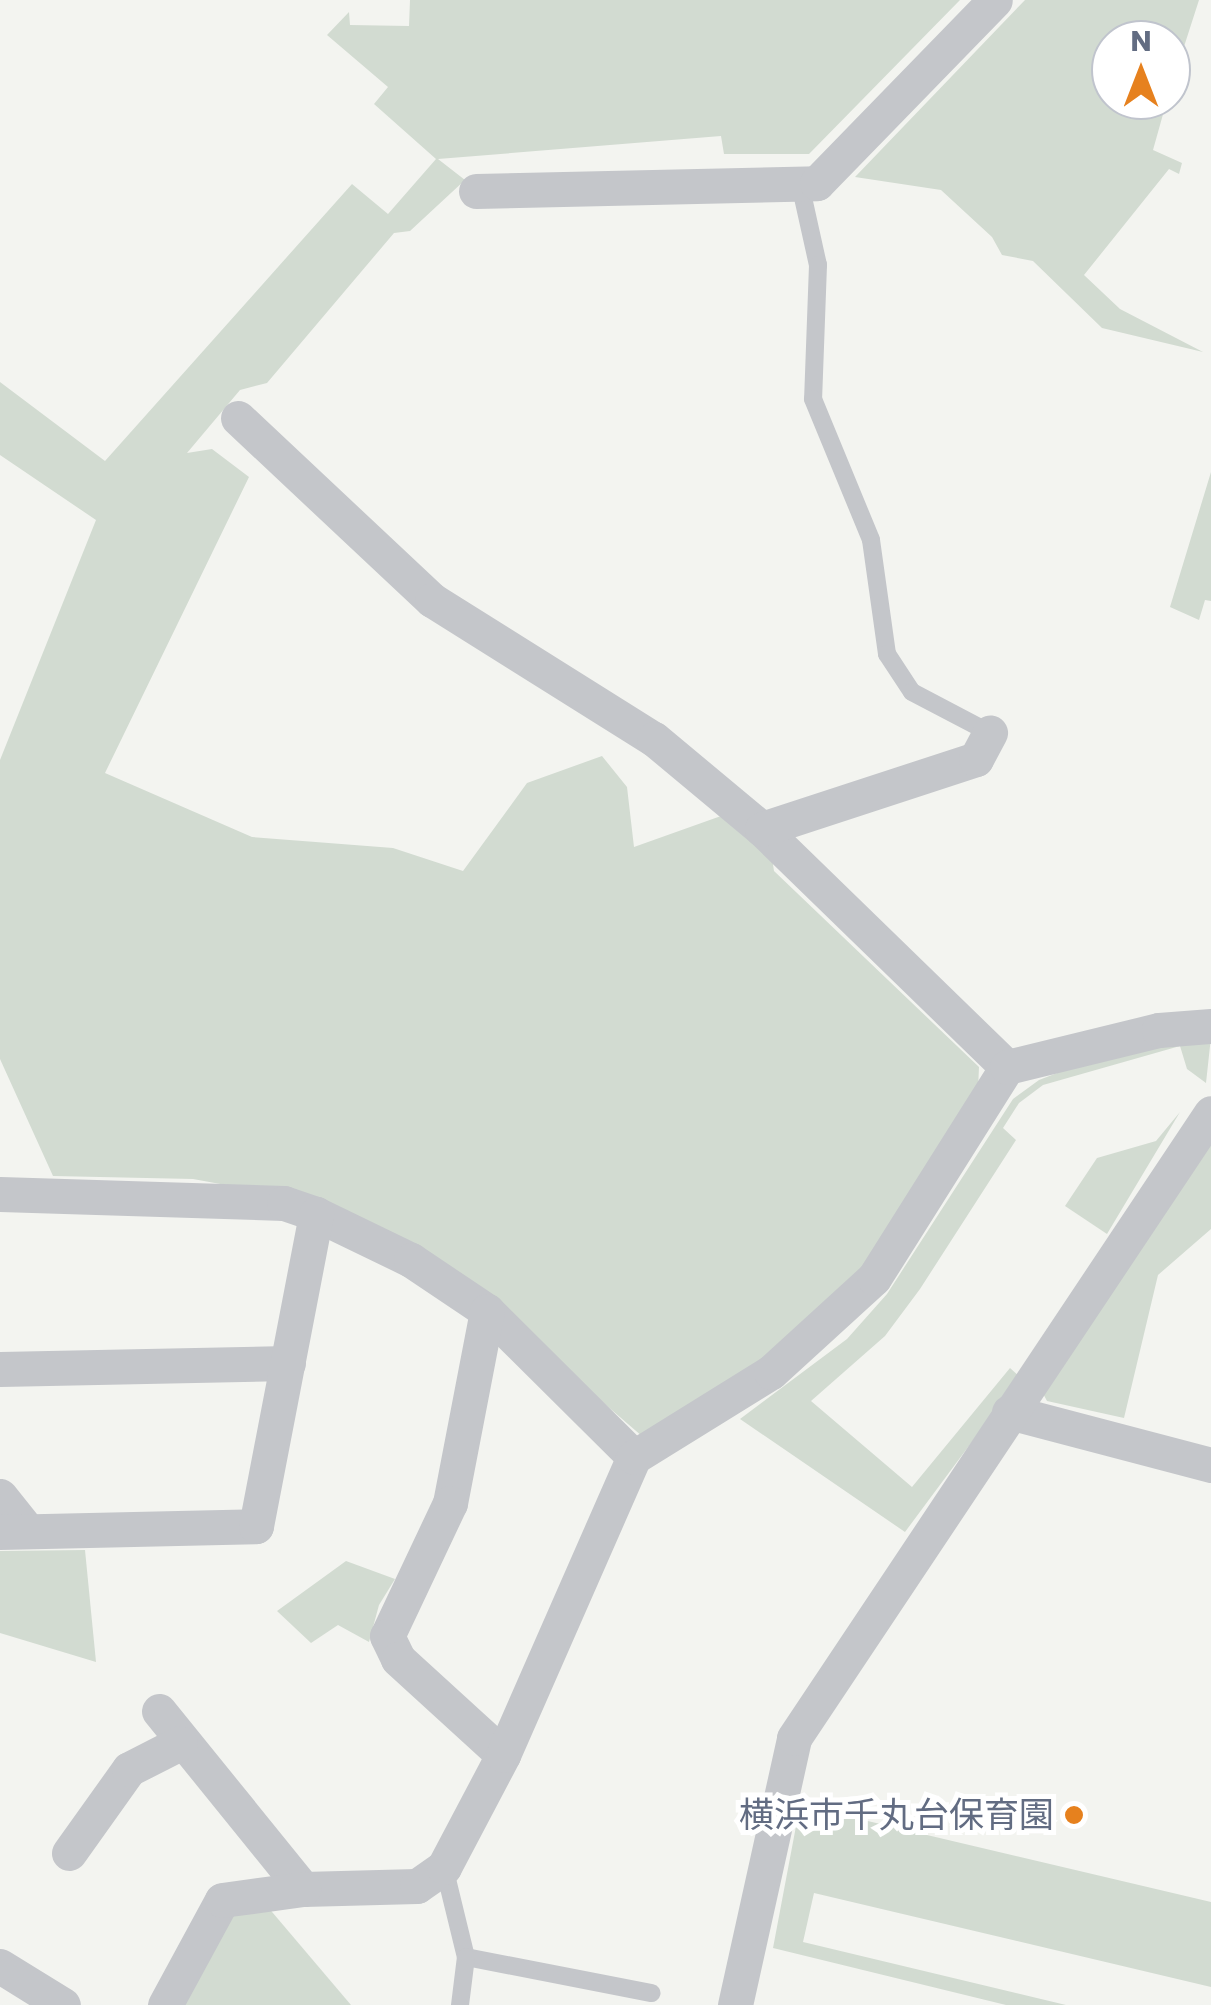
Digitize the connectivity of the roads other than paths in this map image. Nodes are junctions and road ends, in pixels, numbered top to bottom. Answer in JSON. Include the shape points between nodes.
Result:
{"nodes":[{"id":1,"x":996,"y":0,"type":"edge"},
{"id":2,"x":800,"y":184,"type":"junction"},
{"id":3,"x":476,"y":191,"type":"dead end"},
{"id":4,"x":238,"y":418,"type":"dead end"},
{"id":5,"x":990,"y":733,"type":"joint"},
{"id":6,"x":762,"y":828,"type":"junction"},
{"id":7,"x":1211,"y":1026,"type":"edge"},
{"id":8,"x":1008,"y":1067,"type":"junction"},
{"id":9,"x":1211,"y":1112,"type":"edge"},
{"id":10,"x":0,"y":1194,"type":"edge"},
{"id":11,"x":316,"y":1214,"type":"junction"},
{"id":12,"x":486,"y":1311,"type":"junction"},
{"id":13,"x":288,"y":1364,"type":"junction"},
{"id":14,"x":0,"y":1370,"type":"edge"},
{"id":15,"x":1009,"y":1412,"type":"junction"},
{"id":16,"x":634,"y":1457,"type":"junction"},
{"id":17,"x":1211,"y":1465,"type":"edge"},
{"id":18,"x":0,"y":1496,"type":"edge"},
{"id":19,"x":14,"y":1531,"type":"edge"},
{"id":20,"x":159,"y":1711,"type":"dead end"},
{"id":21,"x":180,"y":1743,"type":"junction"},
{"id":22,"x":503,"y":1755,"type":"junction"},
{"id":23,"x":69,"y":1853,"type":"dead end"},
{"id":24,"x":444,"y":1867,"type":"junction"},
{"id":25,"x":303,"y":1889,"type":"junction"},
{"id":26,"x":466,"y":1956,"type":"junction"},
{"id":27,"x":0,"y":1966,"type":"edge"},
{"id":28,"x":652,"y":1993,"type":"dead end"},
{"id":29,"x":63,"y":2005,"type":"edge"},
{"id":30,"x":166,"y":2005,"type":"edge"},
{"id":31,"x":460,"y":2005,"type":"edge"},
{"id":32,"x":735,"y":2005,"type":"edge"}],
"edges":[{"from":1,"to":2,"type":"street","via":[[817,183]]},
{"from":2,"to":3,"type":"street"},
{"from":2,"to":5,"type":"lane","via":[[818,265],[813,400],[871,540],[887,654],[912,692]]},
{"from":4,"to":6,"type":"street","via":[[432,600],[654,739]]},
{"from":5,"to":6,"type":"street","via":[[976,759]]},
{"from":6,"to":8,"type":"street"},
{"from":7,"to":8,"type":"street","via":[[1159,1030]]},
{"from":8,"to":16,"type":"street","via":[[874,1278],[771,1372]]},
{"from":9,"to":15,"type":"street"},
{"from":10,"to":11,"type":"street","via":[[284,1203]]},
{"from":11,"to":12,"type":"street","via":[[411,1260]]},
{"from":11,"to":13,"type":"street"},
{"from":12,"to":16,"type":"street"},
{"from":12,"to":22,"type":"street","via":[[450,1503],[387,1636],[398,1659]]},
{"from":13,"to":14,"type":"street"},
{"from":13,"to":19,"type":"street","via":[[256,1526]]},
{"from":15,"to":17,"type":"street"},
{"from":15,"to":32,"type":"street","via":[[794,1738]]},
{"from":16,"to":22,"type":"street"},
{"from":18,"to":19,"type":"street"},
{"from":20,"to":21,"type":"street"},
{"from":21,"to":23,"type":"street","via":[[129,1769]]},
{"from":21,"to":25,"type":"street"},
{"from":22,"to":24,"type":"street"},
{"from":24,"to":25,"type":"street","via":[[417,1886]]},
{"from":24,"to":26,"type":"lane"},
{"from":25,"to":30,"type":"street","via":[[222,1900]]},
{"from":26,"to":28,"type":"lane"},
{"from":26,"to":31,"type":"lane"},
{"from":27,"to":29,"type":"street"}]}
